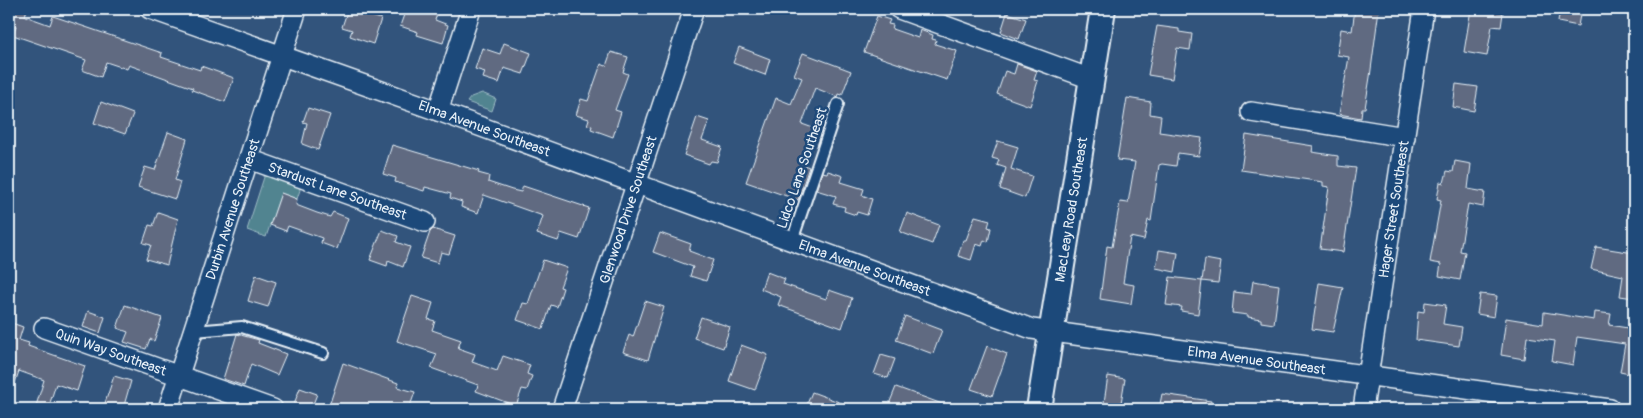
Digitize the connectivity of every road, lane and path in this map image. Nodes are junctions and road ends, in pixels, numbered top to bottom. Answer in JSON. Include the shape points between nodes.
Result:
{"nodes":[{"id":1,"x":150,"y":9,"type":"edge"},
{"id":2,"x":297,"y":9,"type":"edge"},
{"id":3,"x":471,"y":9,"type":"edge"},
{"id":4,"x":694,"y":9,"type":"edge"},
{"id":5,"x":899,"y":9,"type":"edge"},
{"id":6,"x":1103,"y":9,"type":"edge"},
{"id":7,"x":1424,"y":9,"type":"edge"},
{"id":8,"x":282,"y":56,"type":"junction"},
{"id":9,"x":1091,"y":79,"type":"junction"},
{"id":10,"x":838,"y":104,"type":"dead end"},
{"id":11,"x":438,"y":111,"type":"junction"},
{"id":12,"x":1251,"y":112,"type":"dead end"},
{"id":13,"x":1405,"y":137,"type":"junction"},
{"id":14,"x":250,"y":159,"type":"junction"},
{"id":15,"x":636,"y":184,"type":"junction"},
{"id":16,"x":425,"y":222,"type":"dead end"},
{"id":17,"x":792,"y":241,"type":"junction"},
{"id":18,"x":44,"y":328,"type":"dead end"},
{"id":19,"x":194,"y":331,"type":"junction"},
{"id":20,"x":1052,"y":332,"type":"junction"},
{"id":21,"x":323,"y":353,"type":"dead end"},
{"id":22,"x":179,"y":376,"type":"junction"},
{"id":23,"x":1368,"y":376,"type":"junction"},
{"id":24,"x":168,"y":409,"type":"edge"},
{"id":25,"x":273,"y":409,"type":"edge"},
{"id":26,"x":562,"y":409,"type":"edge"},
{"id":27,"x":1039,"y":409,"type":"edge"},
{"id":28,"x":1363,"y":409,"type":"edge"},
{"id":29,"x":1610,"y":409,"type":"edge"}],
"edges":[{"from":1,"to":8,"type":"street","name":"Elma Avenue Southeast"},
{"from":2,"to":8,"type":"street","name":"Durbin Avenue Southeast"},
{"from":3,"to":11,"type":"street"},
{"from":4,"to":15,"type":"street","name":"Glenwood Drive Southeast"},
{"from":5,"to":9,"type":"street"},
{"from":6,"to":9,"type":"street","name":"MacLeay Road Southeast"},
{"from":7,"to":13,"type":"street","name":"Hager Street Southeast"},
{"from":8,"to":11,"type":"street","name":"Elma Avenue Southeast"},
{"from":8,"to":14,"type":"street","name":"Durbin Avenue Southeast"},
{"from":9,"to":20,"type":"street","name":"MacLeay Road Southeast"},
{"from":10,"to":17,"type":"lane","name":"Lidco Lane Southeast"},
{"from":11,"to":15,"type":"street","name":"Elma Avenue Southeast"},
{"from":12,"to":13,"type":"street"},
{"from":13,"to":23,"type":"street","name":"Hager Street Southeast"},
{"from":14,"to":16,"type":"street","name":"Stardust Lane Southeast"},
{"from":14,"to":19,"type":"street","name":"Durbin Avenue Southeast"},
{"from":15,"to":17,"type":"street","name":"Elma Avenue Southeast"},
{"from":15,"to":26,"type":"street","name":"Glenwood Drive Southeast"},
{"from":17,"to":20,"type":"street","name":"Elma Avenue Southeast","via":[[1032,329]]},
{"from":18,"to":22,"type":"street","name":"Quin Way Southeast"},
{"from":19,"to":21,"type":"lane","via":[[242,327]]},
{"from":19,"to":22,"type":"street","name":"Durbin Avenue Southeast"},
{"from":20,"to":23,"type":"street","name":"Elma Avenue Southeast"},
{"from":20,"to":27,"type":"street","name":"MacLeay Road Southeast"},
{"from":22,"to":24,"type":"street","name":"Durbin Avenue Southeast"},
{"from":22,"to":25,"type":"street","name":"Quin Way Southeast"},
{"from":23,"to":28,"type":"street","name":"Hager Street Southeast"},
{"from":23,"to":29,"type":"street","name":"Elma Avenue Southeast"}]}
